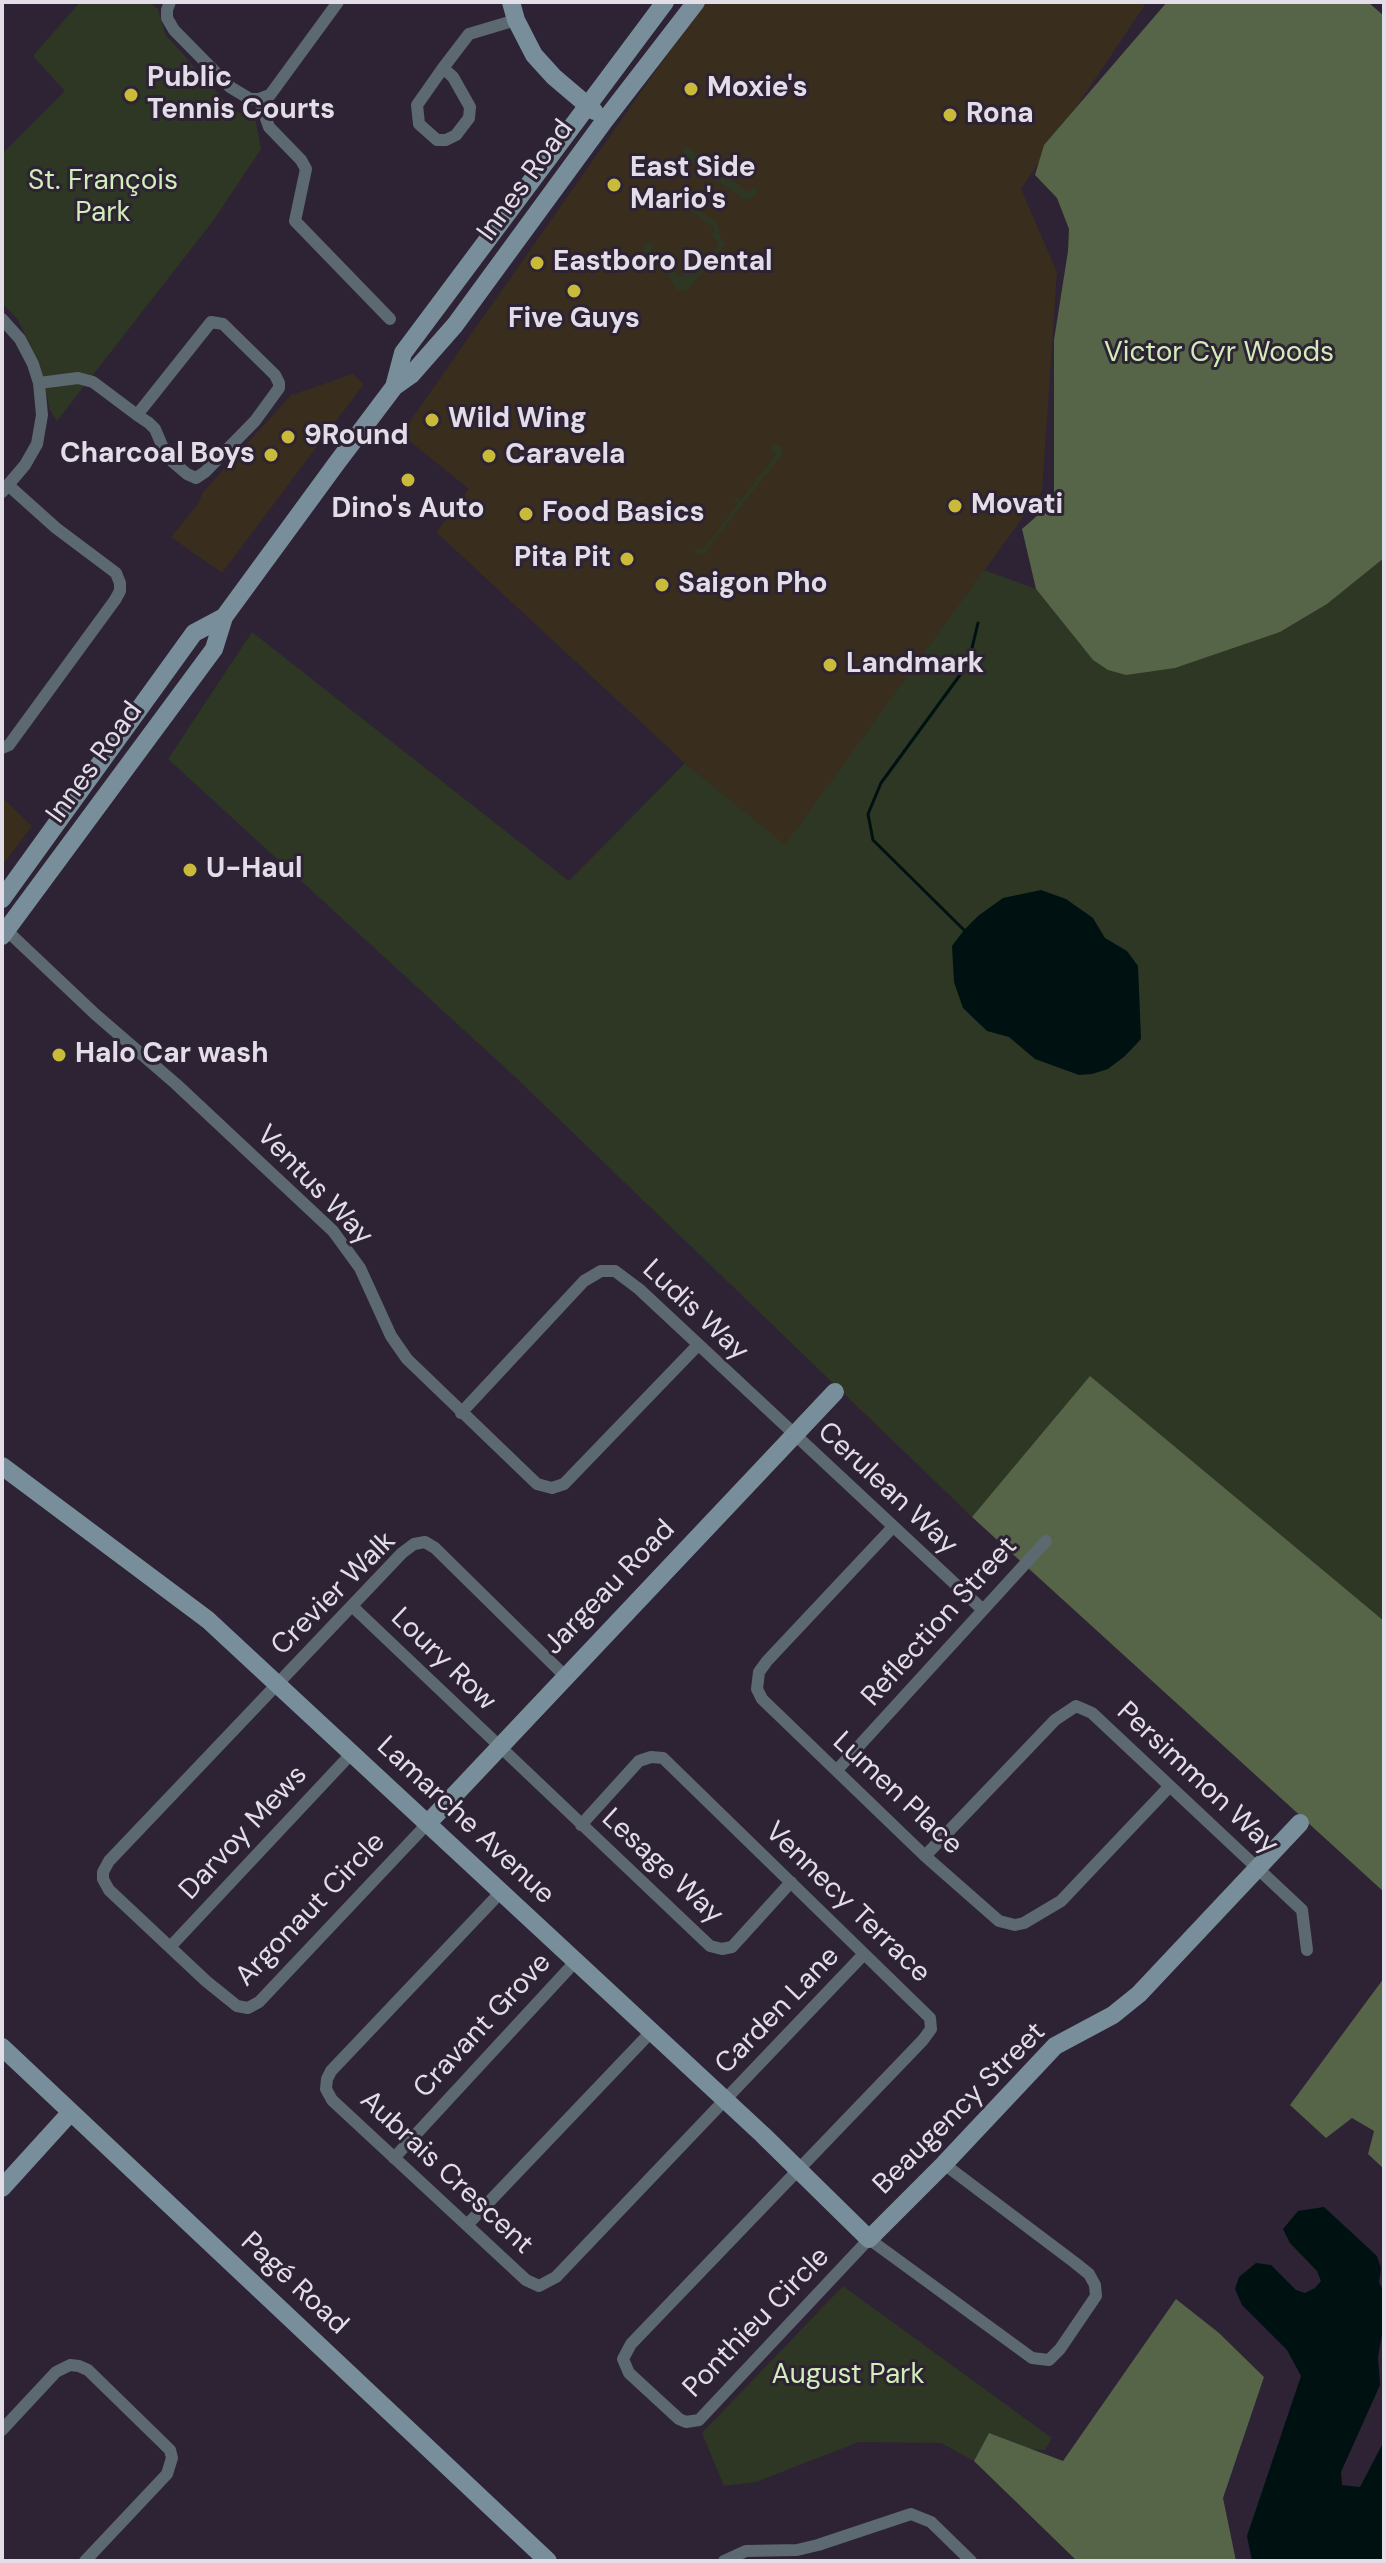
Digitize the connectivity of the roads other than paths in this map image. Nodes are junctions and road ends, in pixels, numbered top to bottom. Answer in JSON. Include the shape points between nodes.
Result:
{"nodes":[{"id":1,"x":170,"y":2,"type":"edge"},
{"id":2,"x":338,"y":2,"type":"edge"},
{"id":3,"x":665,"y":2,"type":"edge"},
{"id":4,"x":696,"y":2,"type":"edge"},
{"id":5,"x":514,"y":11,"type":"edge"},
{"id":6,"x":443,"y":68,"type":"junction"},
{"id":7,"x":259,"y":99,"type":"junction"},
{"id":8,"x":587,"y":105,"type":"junction"},
{"id":9,"x":605,"y":120,"type":"junction"},
{"id":10,"x":2,"y":319,"type":"edge"},
{"id":11,"x":390,"y":319,"type":"dead end"},
{"id":12,"x":39,"y":383,"type":"junction"},
{"id":13,"x":394,"y":387,"type":"junction"},
{"id":14,"x":137,"y":415,"type":"junction"},
{"id":15,"x":5,"y":488,"type":"edge"},
{"id":16,"x":224,"y":617,"type":"junction"},
{"id":17,"x":2,"y":748,"type":"edge"},
{"id":18,"x":2,"y":899,"type":"edge"},
{"id":19,"x":3,"y":931,"type":"edge"},
{"id":20,"x":698,"y":1345,"type":"junction"},
{"id":21,"x":835,"y":1392,"type":"dead end"},
{"id":22,"x":461,"y":1413,"type":"junction"},
{"id":23,"x":793,"y":1435,"type":"junction"},
{"id":24,"x":2,"y":1466,"type":"edge"},
{"id":25,"x":892,"y":1528,"type":"junction"},
{"id":26,"x":1046,"y":1541,"type":"dead end"},
{"id":27,"x":353,"y":1607,"type":"junction"},
{"id":28,"x":983,"y":1610,"type":"junction"},
{"id":29,"x":565,"y":1676,"type":"junction"},
{"id":30,"x":279,"y":1685,"type":"junction"},
{"id":31,"x":500,"y":1748,"type":"junction"},
{"id":32,"x":352,"y":1753,"type":"junction"},
{"id":33,"x":837,"y":1770,"type":"junction"},
{"id":34,"x":1170,"y":1786,"type":"junction"},
{"id":35,"x":428,"y":1823,"type":"junction"},
{"id":36,"x":1300,"y":1823,"type":"dead end"},
{"id":37,"x":581,"y":1825,"type":"junction"},
{"id":38,"x":925,"y":1856,"type":"junction"},
{"id":39,"x":1257,"y":1869,"type":"junction"},
{"id":40,"x":791,"y":1882,"type":"junction"},
{"id":41,"x":500,"y":1893,"type":"junction"},
{"id":42,"x":171,"y":1946,"type":"junction"},
{"id":43,"x":1307,"y":1950,"type":"dead end"},
{"id":44,"x":864,"y":1954,"type":"junction"},
{"id":45,"x":575,"y":1962,"type":"junction"},
{"id":46,"x":652,"y":2031,"type":"junction"},
{"id":47,"x":2,"y":2047,"type":"edge"},
{"id":48,"x":726,"y":2100,"type":"junction"},
{"id":49,"x":71,"y":2112,"type":"junction"},
{"id":50,"x":394,"y":2158,"type":"junction"},
{"id":51,"x":944,"y":2164,"type":"junction"},
{"id":52,"x":799,"y":2169,"type":"junction"},
{"id":53,"x":2,"y":2188,"type":"edge"},
{"id":54,"x":467,"y":2225,"type":"junction"},
{"id":55,"x":869,"y":2239,"type":"junction"},
{"id":56,"x":2,"y":2430,"type":"edge"},
{"id":57,"x":800,"y":2556,"type":"edge"},
{"id":58,"x":85,"y":2561,"type":"edge"},
{"id":59,"x":548,"y":2561,"type":"edge"},
{"id":60,"x":724,"y":2561,"type":"edge"},
{"id":61,"x":971,"y":2561,"type":"edge"}],
"edges":[{"from":1,"to":7,"type":"street","via":[[167,18],[179,36],[230,87]]},
{"from":2,"to":7,"type":"street","via":[[270,95]]},
{"from":3,"to":8,"type":"street","name":"Innes Road"},
{"from":4,"to":9,"type":"street","name":"Innes Road"},
{"from":5,"to":6,"type":"street","via":[[469,34]]},
{"from":5,"to":8,"type":"street","via":[[534,55]]},
{"from":6,"to":6,"type":"street","via":[[470,107],[469,118],[456,135],[437,140],[419,124],[417,105]]},
{"from":7,"to":11,"type":"street","via":[[269,127],[306,169],[295,221]]},
{"from":8,"to":9,"type":"street"},
{"from":8,"to":13,"type":"street","name":"Innes Road","via":[[403,353]]},
{"from":9,"to":13,"type":"street","name":"Innes Road","via":[[455,325]]},
{"from":10,"to":12,"type":"street","via":[[20,339]]},
{"from":12,"to":14,"type":"street","via":[[88,380]]},
{"from":12,"to":15,"type":"street","via":[[42,415],[37,444]]},
{"from":13,"to":16,"type":"street","name":"Innes Road"},
{"from":14,"to":14,"type":"street","via":[[155,429],[167,457],[196,478],[255,421],[279,383],[223,324],[211,322]]},
{"from":15,"to":17,"type":"street","via":[[116,573],[120,591]]},
{"from":16,"to":18,"type":"street","name":"Innes Road","via":[[194,633]]},
{"from":16,"to":19,"type":"street","name":"Innes Road","via":[[214,649]]},
{"from":19,"to":22,"type":"street","name":"Ventus Way","via":[[333,1231],[363,1273],[398,1347]]},
{"from":20,"to":22,"type":"street","name":"Ventus Way","via":[[556,1488],[533,1481]]},
{"from":20,"to":22,"type":"street","name":"Ludis Way","via":[[630,1281],[604,1270],[581,1284]]},
{"from":20,"to":23,"type":"street","name":"Ludis Way"},
{"from":21,"to":23,"type":"street","name":"Jargeau Road"},
{"from":23,"to":25,"type":"street","name":"Cerulean Way"},
{"from":23,"to":29,"type":"street","name":"Jargeau Road"},
{"from":24,"to":30,"type":"street","name":"Lamarche Avenue","via":[[187,1603]]},
{"from":25,"to":28,"type":"street","name":"Cerulean Way"},
{"from":25,"to":33,"type":"street","name":"Lumen Place","via":[[767,1661],[756,1682],[762,1699]]},
{"from":26,"to":28,"type":"street","name":"Reflection Street"},
{"from":27,"to":29,"type":"street","name":"Crevier Walk","via":[[402,1553],[425,1542]]},
{"from":27,"to":30,"type":"street","name":"Crevier Walk"},
{"from":27,"to":31,"type":"street","name":"Loury Row"},
{"from":28,"to":33,"type":"street","name":"Reflection Street"},
{"from":29,"to":31,"type":"street","name":"Jargeau Road"},
{"from":30,"to":32,"type":"street","name":"Lamarche Avenue"},
{"from":30,"to":42,"type":"street","name":"Argonaut Circle","via":[[103,1872],[109,1890]]},
{"from":31,"to":35,"type":"street","name":"Jargeau Road"},
{"from":31,"to":37,"type":"street","name":"Lesage Way"},
{"from":32,"to":35,"type":"street","name":"Lamarche Avenue"},
{"from":32,"to":42,"type":"street","name":"Darvoy Mews"},
{"from":33,"to":38,"type":"street","name":"Lumen Place"},
{"from":34,"to":38,"type":"street","name":"Lumen Place","via":[[1061,1901],[1024,1923],[999,1921]]},
{"from":34,"to":38,"type":"street","name":"Persimmon Way","via":[[1092,1713],[1076,1706],[1055,1720]]},
{"from":34,"to":39,"type":"street","name":"Persimmon Way"},
{"from":35,"to":41,"type":"street","name":"Lamarche Avenue"},
{"from":35,"to":42,"type":"street","name":"Argonaut Circle","via":[[248,2008],[237,2006]]},
{"from":36,"to":39,"type":"street","name":"Beaugency Street"},
{"from":37,"to":40,"type":"street","name":"Lesage Way","via":[[710,1946],[732,1947]]},
{"from":37,"to":40,"type":"street","name":"Vennecy Terrace","via":[[639,1761],[663,1758]]},
{"from":39,"to":43,"type":"street","name":"Persimmon Way","via":[[1302,1910]]},
{"from":39,"to":51,"type":"street","name":"Beaugency Street","via":[[1132,2000],[1055,2046]]},
{"from":40,"to":44,"type":"street","name":"Vennecy Terrace"},
{"from":41,"to":45,"type":"street","name":"Lamarche Avenue"},
{"from":41,"to":50,"type":"street","name":"Aubrais Crescent","via":[[327,2079],[332,2100]]},
{"from":44,"to":48,"type":"street","name":"Carden Lane"},
{"from":44,"to":52,"type":"street","name":"Vennecy Terrace","via":[[922,2008],[931,2029]]},
{"from":45,"to":46,"type":"street","name":"Lamarche Avenue"},
{"from":45,"to":50,"type":"street","name":"Cravant Grove"},
{"from":46,"to":48,"type":"street","name":"Lamarche Avenue"},
{"from":46,"to":54,"type":"street"},
{"from":47,"to":49,"type":"street","name":"Pagé Road"},
{"from":48,"to":52,"type":"street","name":"Lamarche Avenue"},
{"from":48,"to":54,"type":"street","name":"Aubrais Crescent","via":[[548,2283],[539,2286],[526,2280]]},
{"from":49,"to":53,"type":"street"},
{"from":49,"to":59,"type":"street","name":"Pagé Road"},
{"from":50,"to":54,"type":"street","name":"Aubrais Crescent"},
{"from":51,"to":55,"type":"street","name":"Beaugency Street"},
{"from":51,"to":55,"type":"street","via":[[1089,2274],[1096,2296],[1060,2349],[1049,2360],[1032,2358]]},
{"from":52,"to":55,"type":"street","name":"Lamarche Avenue"},
{"from":52,"to":55,"type":"street","name":"Ponthieu Circle","via":[[631,2344],[623,2359],[629,2373],[679,2419],[699,2420]]},
{"from":56,"to":58,"type":"street","via":[[56,2372],[79,2366],[170,2450],[167,2474]]},
{"from":57,"to":60,"type":"street","via":[[746,2551]]},
{"from":57,"to":61,"type":"street","via":[[911,2514],[931,2522]]}]}
